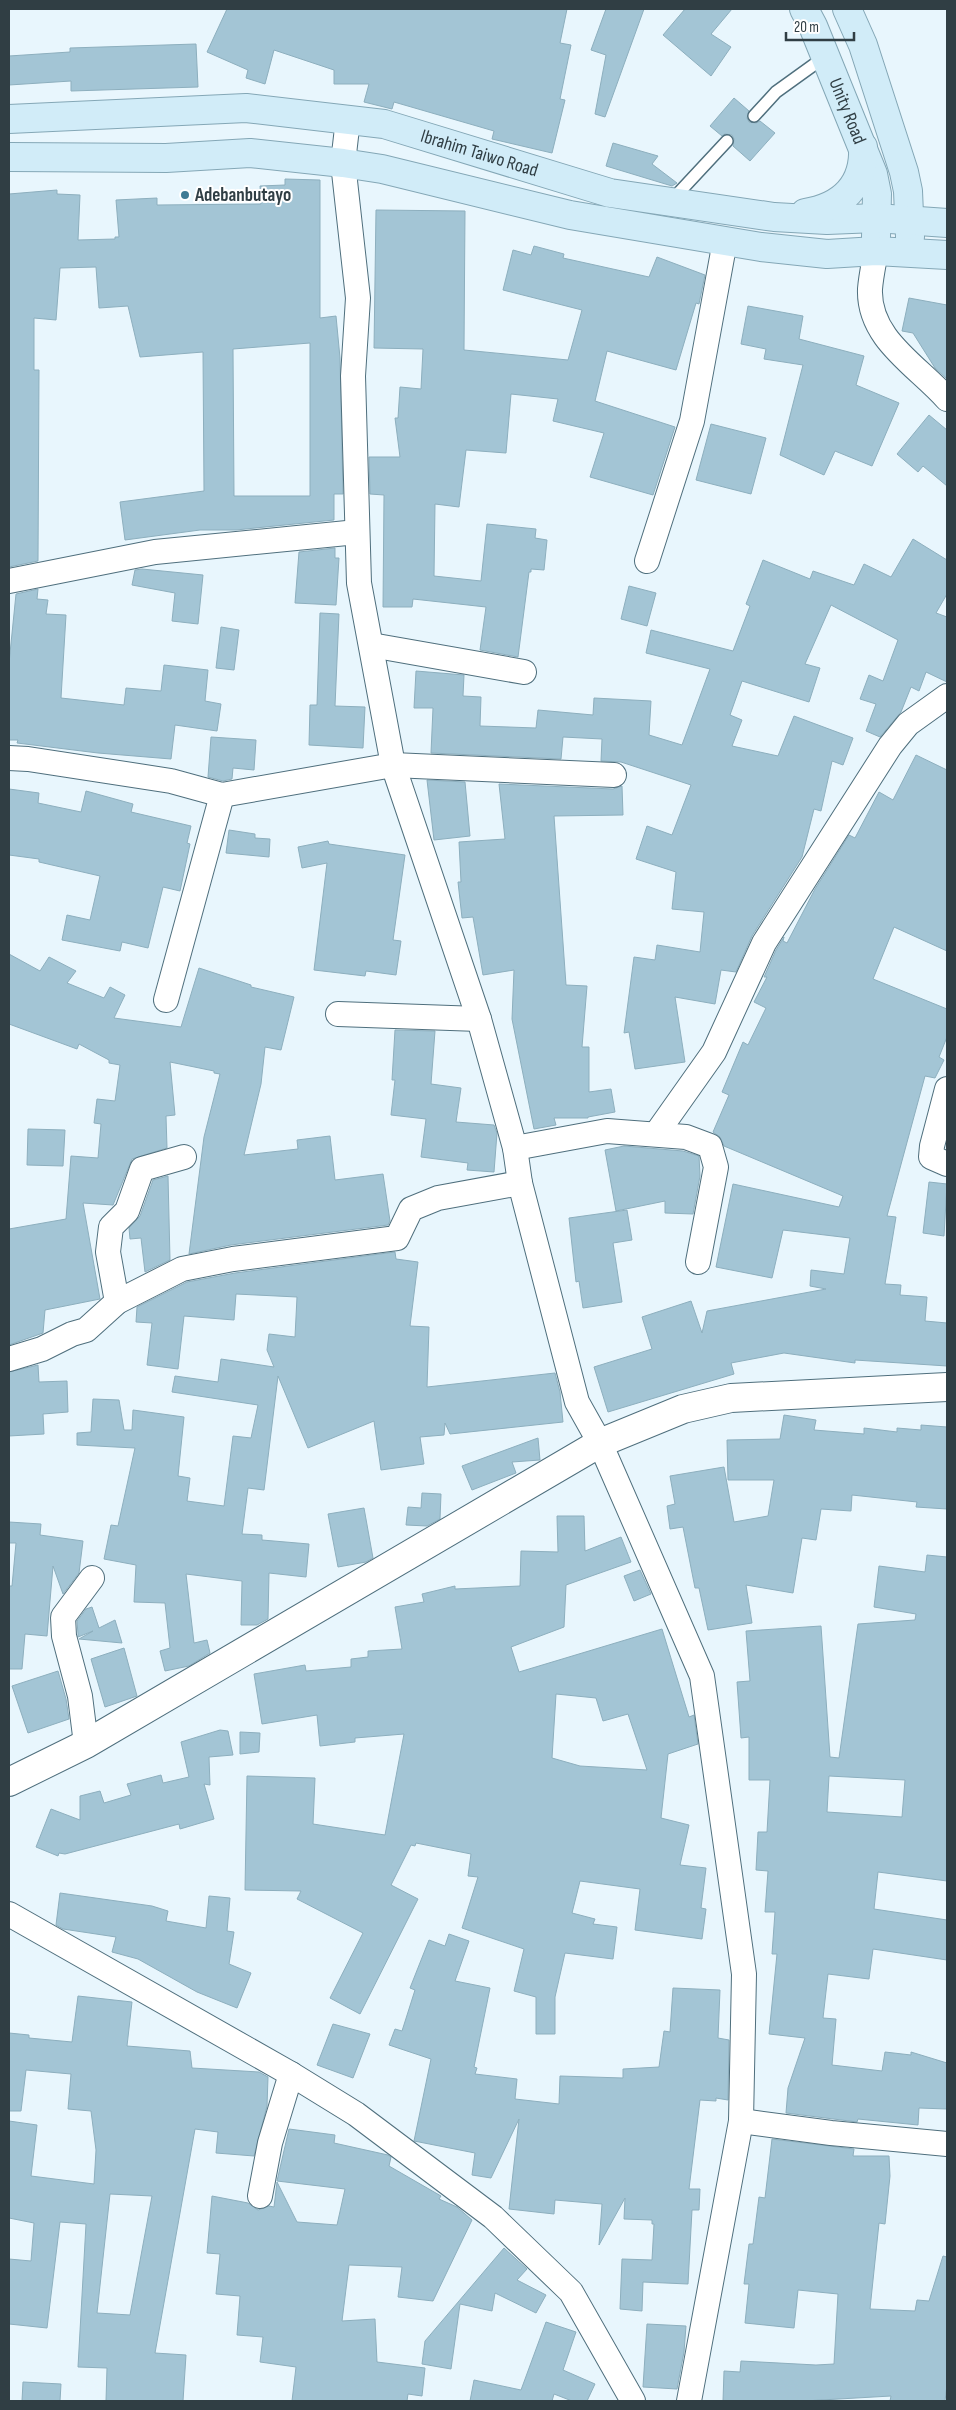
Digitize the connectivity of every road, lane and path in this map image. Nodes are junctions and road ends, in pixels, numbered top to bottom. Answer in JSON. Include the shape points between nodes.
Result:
{"nodes":[{"id":1,"x":848,"y":9,"type":"edge"},
{"id":2,"x":808,"y":17,"type":"edge"},
{"id":3,"x":826,"y":56,"type":"junction"},
{"id":4,"x":754,"y":116,"type":"dead end"},
{"id":5,"x":9,"y":119,"type":"edge"},
{"id":6,"x":348,"y":119,"type":"junction"},
{"id":7,"x":727,"y":140,"type":"dead end"},
{"id":8,"x":863,"y":146,"type":"junction"},
{"id":9,"x":9,"y":157,"type":"edge"},
{"id":10,"x":343,"y":163,"type":"junction"},
{"id":11,"x":904,"y":172,"type":"junction"},
{"id":12,"x":669,"y":203,"type":"junction"},
{"id":13,"x":947,"y":213,"type":"edge"},
{"id":14,"x":774,"y":217,"type":"junction"},
{"id":15,"x":876,"y":218,"type":"junction"},
{"id":16,"x":910,"y":220,"type":"junction"},
{"id":17,"x":947,"y":223,"type":"edge"},
{"id":18,"x":725,"y":241,"type":"junction"},
{"id":19,"x":876,"y":251,"type":"junction"},
{"id":20,"x":910,"y":253,"type":"junction"},
{"id":21,"x":947,"y":255,"type":"edge"},
{"id":22,"x":947,"y":399,"type":"edge"},
{"id":23,"x":357,"y":532,"type":"junction"},
{"id":24,"x":646,"y":561,"type":"dead end"},
{"id":25,"x":9,"y":581,"type":"edge"},
{"id":26,"x":372,"y":645,"type":"junction"},
{"id":27,"x":524,"y":672,"type":"dead end"},
{"id":28,"x":947,"y":696,"type":"edge"},
{"id":29,"x":9,"y":758,"type":"edge"},
{"id":30,"x":393,"y":765,"type":"junction"},
{"id":31,"x":614,"y":775,"type":"dead end"},
{"id":32,"x":222,"y":795,"type":"junction"},
{"id":33,"x":166,"y":1000,"type":"dead end"},
{"id":34,"x":338,"y":1014,"type":"dead end"},
{"id":35,"x":480,"y":1019,"type":"junction"},
{"id":36,"x":947,"y":1089,"type":"edge"},
{"id":37,"x":656,"y":1134,"type":"junction"},
{"id":38,"x":515,"y":1148,"type":"junction"},
{"id":39,"x":184,"y":1157,"type":"dead end"},
{"id":40,"x":947,"y":1164,"type":"edge"},
{"id":41,"x":520,"y":1183,"type":"junction"},
{"id":42,"x":698,"y":1262,"type":"dead end"},
{"id":43,"x":117,"y":1302,"type":"junction"},
{"id":44,"x":9,"y":1359,"type":"edge"},
{"id":45,"x":947,"y":1386,"type":"edge"},
{"id":46,"x":600,"y":1443,"type":"junction"},
{"id":47,"x":92,"y":1578,"type":"dead end"},
{"id":48,"x":86,"y":1744,"type":"junction"},
{"id":49,"x":9,"y":1782,"type":"edge"},
{"id":50,"x":9,"y":1914,"type":"edge"},
{"id":51,"x":291,"y":2074,"type":"junction"},
{"id":52,"x":741,"y":2121,"type":"junction"},
{"id":53,"x":947,"y":2144,"type":"edge"},
{"id":54,"x":260,"y":2196,"type":"dead end"},
{"id":55,"x":633,"y":2401,"type":"edge"},
{"id":56,"x":689,"y":2401,"type":"edge"}],
"edges":[{"from":1,"to":2,"type":"main road"},
{"from":1,"to":11,"type":"main road","name":"Unity Road"},
{"from":2,"to":3,"type":"main road","name":"Unity Road"},
{"from":3,"to":4,"type":"lane","via":[[776,92]]},
{"from":3,"to":8,"type":"main road","name":"Unity Road"},
{"from":5,"to":6,"type":"main road","name":"Ibrahim Taiwo Road","via":[[246,108]]},
{"from":6,"to":10,"type":"street"},
{"from":6,"to":12,"type":"main road","name":"Ibrahim Taiwo Road","via":[[384,124],[610,193]]},
{"from":7,"to":12,"type":"lane"},
{"from":8,"to":14,"type":"main road","via":[[864,164],[860,178],[840,200],[826,209]]},
{"from":8,"to":15,"type":"main road","name":"Unity Road","via":[[874,174]]},
{"from":9,"to":10,"type":"main road","name":"Ibrahim Taiwo Road","via":[[166,158],[250,153]]},
{"from":10,"to":18,"type":"main road","name":"Ibrahim Taiwo Road","via":[[382,169],[570,215]]},
{"from":10,"to":23,"type":"street","via":[[358,298],[353,376]]},
{"from":11,"to":13,"type":"main road","via":[[926,201]]},
{"from":11,"to":16,"type":"main road","name":"Unity Road"},
{"from":12,"to":14,"type":"main road","name":"Ibrahim Taiwo Road"},
{"from":14,"to":15,"type":"main road","name":"Ibrahim Taiwo Road"},
{"from":15,"to":16,"type":"main road","name":"Ibrahim Taiwo Road"},
{"from":15,"to":19,"type":"main road","name":"Unity Road"},
{"from":16,"to":17,"type":"main road","name":"Ibrahim Taiwo Road"},
{"from":16,"to":20,"type":"main road","name":"Unity Road"},
{"from":18,"to":19,"type":"main road","name":"Ibrahim Taiwo Road","via":[[827,254]]},
{"from":18,"to":24,"type":"street","via":[[692,421]]},
{"from":19,"to":20,"type":"main road","name":"Ibrahim Taiwo Road"},
{"from":19,"to":22,"type":"street","via":[[870,290],[873,314],[884,338]]},
{"from":20,"to":21,"type":"main road","name":"Ibrahim Taiwo Road"},
{"from":23,"to":25,"type":"street","via":[[155,552]]},
{"from":23,"to":26,"type":"street","via":[[359,583]]},
{"from":26,"to":27,"type":"street"},
{"from":26,"to":30,"type":"street"},
{"from":28,"to":37,"type":"street","via":[[908,724],[890,746],[764,943],[714,1052]]},
{"from":29,"to":32,"type":"street","via":[[171,781]]},
{"from":30,"to":31,"type":"street"},
{"from":30,"to":32,"type":"street"},
{"from":30,"to":35,"type":"street"},
{"from":32,"to":33,"type":"street"},
{"from":34,"to":35,"type":"street"},
{"from":35,"to":38,"type":"street"},
{"from":36,"to":40,"type":"street","via":[[931,1157]]},
{"from":37,"to":38,"type":"street","via":[[607,1131]]},
{"from":37,"to":42,"type":"street","via":[[686,1137],[710,1146],[716,1167]]},
{"from":38,"to":41,"type":"street"},
{"from":39,"to":43,"type":"street","via":[[142,1170],[127,1211],[111,1227],[108,1252]]},
{"from":41,"to":43,"type":"street","via":[[438,1198],[411,1209],[397,1238],[233,1259],[182,1269]]},
{"from":41,"to":46,"type":"street","via":[[577,1402]]},
{"from":43,"to":44,"type":"street","via":[[86,1330]]},
{"from":45,"to":46,"type":"street","via":[[731,1398],[683,1409]]},
{"from":46,"to":48,"type":"street"},
{"from":46,"to":52,"type":"street","via":[[702,1676],[744,1974]]},
{"from":47,"to":48,"type":"street","via":[[63,1617],[64,1636],[80,1696]]},
{"from":48,"to":49,"type":"street"},
{"from":50,"to":51,"type":"street"},
{"from":51,"to":54,"type":"street","via":[[270,2143]]},
{"from":51,"to":55,"type":"street","via":[[356,2114],[493,2217],[571,2292]]},
{"from":52,"to":53,"type":"street"},
{"from":52,"to":56,"type":"street"}]}
